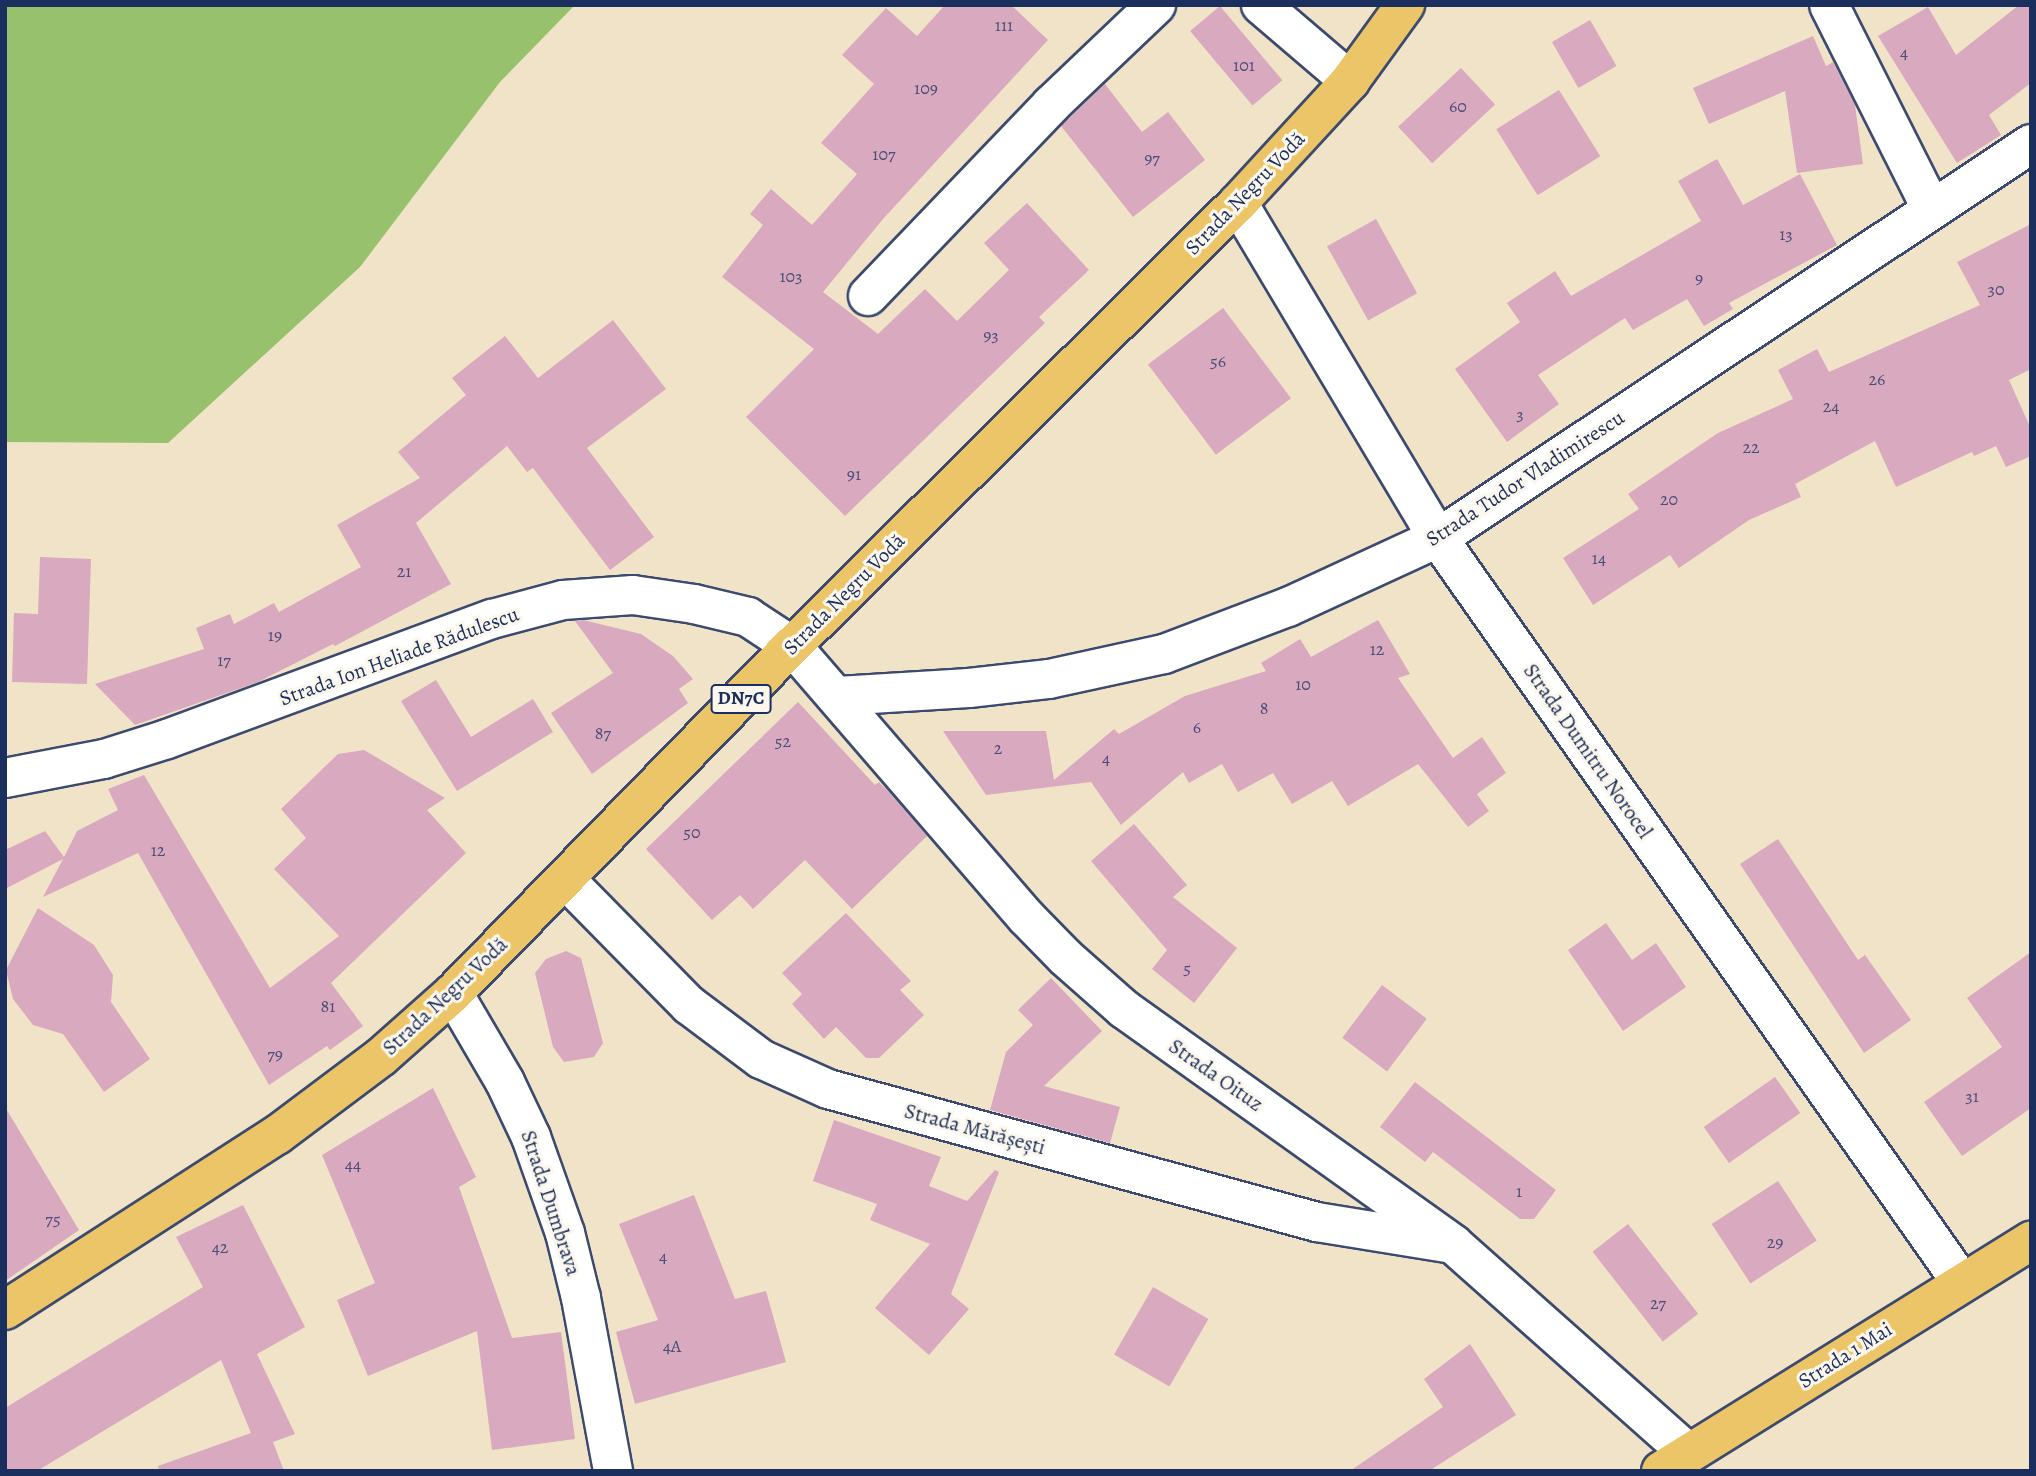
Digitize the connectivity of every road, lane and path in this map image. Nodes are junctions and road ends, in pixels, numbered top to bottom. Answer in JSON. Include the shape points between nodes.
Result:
{"nodes":[{"id":1,"x":1156,"y":5,"type":"edge"},
{"id":2,"x":1261,"y":5,"type":"edge"},
{"id":3,"x":1405,"y":5,"type":"edge"},
{"id":4,"x":1829,"y":5,"type":"edge"},
{"id":5,"x":1350,"y":81,"type":"junction"},
{"id":6,"x":2031,"y":144,"type":"edge"},
{"id":7,"x":1238,"y":203,"type":"junction"},
{"id":8,"x":1931,"y":210,"type":"junction"},
{"id":9,"x":868,"y":296,"type":"dead end"},
{"id":10,"x":1438,"y":538,"type":"junction"},
{"id":11,"x":792,"y":646,"type":"junction"},
{"id":12,"x":838,"y":696,"type":"junction"},
{"id":13,"x":5,"y":778,"type":"edge"},
{"id":14,"x":565,"y":879,"type":"junction"},
{"id":15,"x":453,"y":993,"type":"junction"},
{"id":16,"x":1337,"y":1161,"type":"junction"},
{"id":17,"x":1317,"y":1222,"type":"junction"},
{"id":18,"x":2031,"y":1241,"type":"edge"},
{"id":19,"x":1453,"y":1244,"type":"junction"},
{"id":20,"x":1962,"y":1283,"type":"junction"},
{"id":21,"x":5,"y":1310,"type":"edge"},
{"id":22,"x":1674,"y":1462,"type":"edge"},
{"id":23,"x":613,"y":1471,"type":"edge"}],
"edges":[{"from":1,"to":9,"type":"street","via":[[1051,105]]},
{"from":2,"to":5,"type":"street"},
{"from":3,"to":5,"type":"main road","name":"Strada Negru Vodă","number":"DN7C"},
{"from":4,"to":8,"type":"street"},
{"from":5,"to":7,"type":"main road","name":"Strada Negru Vodă","number":"DN7C"},
{"from":6,"to":8,"type":"street","name":"Strada Tudor Vladimirescu"},
{"from":7,"to":10,"type":"street","name":"Strada Dumitru Norocel"},
{"from":7,"to":11,"type":"main road","name":"Strada Negru Vodă","number":"DN7C"},
{"from":8,"to":10,"type":"street","name":"Strada Tudor Vladimirescu"},
{"from":10,"to":12,"type":"street","name":"Strada Tudor Vladimirescu","via":[[1288,607],[1164,654],[1049,679]]},
{"from":10,"to":20,"type":"street","name":"Strada Dumitru Norocel"},
{"from":11,"to":12,"type":"street","name":"Strada Oituz"},
{"from":11,"to":13,"type":"street","name":"Strada Ion Heliade Rădulescu","via":[[748,617],[694,604],[633,595],[563,600],[492,619],[167,739],[104,759]]},
{"from":11,"to":14,"type":"main road","name":"Strada Negru Vodă","number":"DN7C"},
{"from":12,"to":16,"type":"street","name":"Strada Oituz","via":[[1065,957],[1125,1010]]},
{"from":14,"to":15,"type":"main road","name":"Strada Negru Vodă","number":"DN7C"},
{"from":14,"to":17,"type":"street","name":"Strada Mărășești","via":[[689,1005],[761,1059],[828,1089]]},
{"from":15,"to":21,"type":"main road","name":"Strada Negru Vodă","number":"DN7C","via":[[381,1056],[276,1135]]},
{"from":15,"to":23,"type":"street","name":"Strada Dumbrava","via":[[531,1137],[565,1233],[582,1298]]},
{"from":16,"to":17,"type":"street"},
{"from":16,"to":19,"type":"street","name":"Strada Oituz"},
{"from":17,"to":19,"type":"street","name":"Strada Mărășești"},
{"from":18,"to":20,"type":"main road","name":"Strada 1 Mai"},
{"from":19,"to":22,"type":"street","name":"Strada Oituz"},
{"from":20,"to":22,"type":"main road","name":"Strada 1 Mai"}]}
